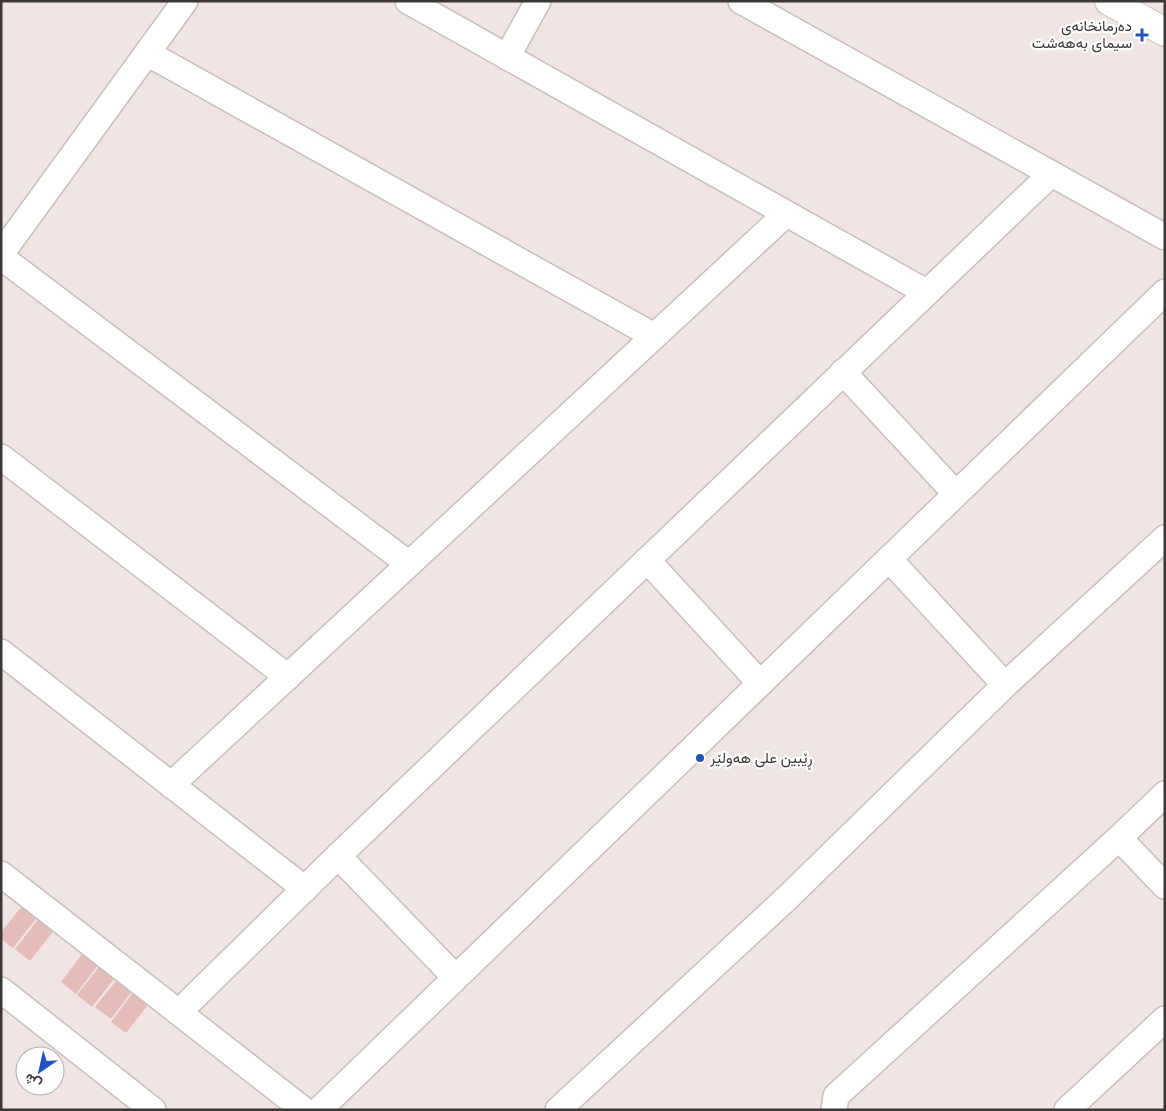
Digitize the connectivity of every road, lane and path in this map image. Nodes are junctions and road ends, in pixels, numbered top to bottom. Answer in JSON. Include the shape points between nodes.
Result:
{"nodes":[{"id":1,"x":185,"y":1,"type":"edge"},
{"id":2,"x":408,"y":1,"type":"edge"},
{"id":3,"x":538,"y":1,"type":"edge"},
{"id":4,"x":741,"y":1,"type":"edge"},
{"id":5,"x":1109,"y":1,"type":"edge"},
{"id":6,"x":1165,"y":32,"type":"edge"},
{"id":7,"x":147,"y":53,"type":"junction"},
{"id":8,"x":508,"y":57,"type":"junction"},
{"id":9,"x":1051,"y":174,"type":"junction"},
{"id":10,"x":786,"y":214,"type":"junction"},
{"id":11,"x":1165,"y":237,"type":"edge"},
{"id":12,"x":1,"y":254,"type":"edge"},
{"id":13,"x":1,"y":257,"type":"edge"},
{"id":14,"x":926,"y":292,"type":"junction"},
{"id":15,"x":1165,"y":292,"type":"edge"},
{"id":16,"x":654,"y":336,"type":"junction"},
{"id":17,"x":843,"y":372,"type":"junction"},
{"id":18,"x":1,"y":457,"type":"edge"},
{"id":19,"x":956,"y":494,"type":"junction"},
{"id":20,"x":1165,"y":538,"type":"edge"},
{"id":21,"x":889,"y":559,"type":"junction"},
{"id":22,"x":647,"y":560,"type":"junction"},
{"id":23,"x":409,"y":564,"type":"junction"},
{"id":24,"x":1,"y":652,"type":"edge"},
{"id":25,"x":288,"y":677,"type":"junction"},
{"id":26,"x":760,"y":683,"type":"junction"},
{"id":27,"x":1005,"y":686,"type":"junction"},
{"id":28,"x":171,"y":786,"type":"junction"},
{"id":29,"x":1165,"y":794,"type":"edge"},
{"id":30,"x":1119,"y":838,"type":"junction"},
{"id":31,"x":338,"y":856,"type":"junction"},
{"id":32,"x":1,"y":874,"type":"edge"},
{"id":33,"x":1165,"y":886,"type":"edge"},
{"id":34,"x":305,"y":889,"type":"junction"},
{"id":35,"x":455,"y":977,"type":"junction"},
{"id":36,"x":1,"y":990,"type":"edge"},
{"id":37,"x":179,"y":1012,"type":"junction"},
{"id":38,"x":1165,"y":1019,"type":"edge"},
{"id":39,"x":1076,"y":1107,"type":"edge"},
{"id":40,"x":153,"y":1110,"type":"edge"},
{"id":41,"x":304,"y":1110,"type":"edge"},
{"id":42,"x":319,"y":1110,"type":"edge"},
{"id":43,"x":558,"y":1110,"type":"edge"},
{"id":44,"x":834,"y":1110,"type":"edge"}],
"edges":[{"from":1,"to":7,"type":"street"},
{"from":2,"to":8,"type":"street"},
{"from":3,"to":8,"type":"street"},
{"from":4,"to":9,"type":"street"},
{"from":5,"to":6,"type":"street"},
{"from":7,"to":12,"type":"street"},
{"from":7,"to":16,"type":"street"},
{"from":8,"to":10,"type":"street"},
{"from":9,"to":11,"type":"street"},
{"from":9,"to":14,"type":"street"},
{"from":10,"to":14,"type":"street"},
{"from":10,"to":16,"type":"street"},
{"from":13,"to":23,"type":"street"},
{"from":14,"to":17,"type":"street"},
{"from":15,"to":19,"type":"street"},
{"from":16,"to":23,"type":"street"},
{"from":17,"to":19,"type":"street"},
{"from":17,"to":22,"type":"street"},
{"from":18,"to":25,"type":"street"},
{"from":19,"to":21,"type":"street"},
{"from":20,"to":27,"type":"street"},
{"from":21,"to":26,"type":"street"},
{"from":21,"to":27,"type":"street"},
{"from":22,"to":26,"type":"street"},
{"from":22,"to":31,"type":"street"},
{"from":23,"to":25,"type":"street"},
{"from":24,"to":28,"type":"street"},
{"from":25,"to":28,"type":"street"},
{"from":26,"to":35,"type":"street"},
{"from":27,"to":43,"type":"street","via":[[787,898]]},
{"from":28,"to":34,"type":"street"},
{"from":29,"to":30,"type":"street"},
{"from":30,"to":33,"type":"street"},
{"from":30,"to":44,"type":"street","via":[[836,1096]]},
{"from":31,"to":34,"type":"street"},
{"from":31,"to":35,"type":"street"},
{"from":32,"to":37,"type":"street"},
{"from":34,"to":37,"type":"street"},
{"from":35,"to":42,"type":"street"},
{"from":36,"to":40,"type":"street"},
{"from":37,"to":41,"type":"street"},
{"from":38,"to":39,"type":"street"}]}
